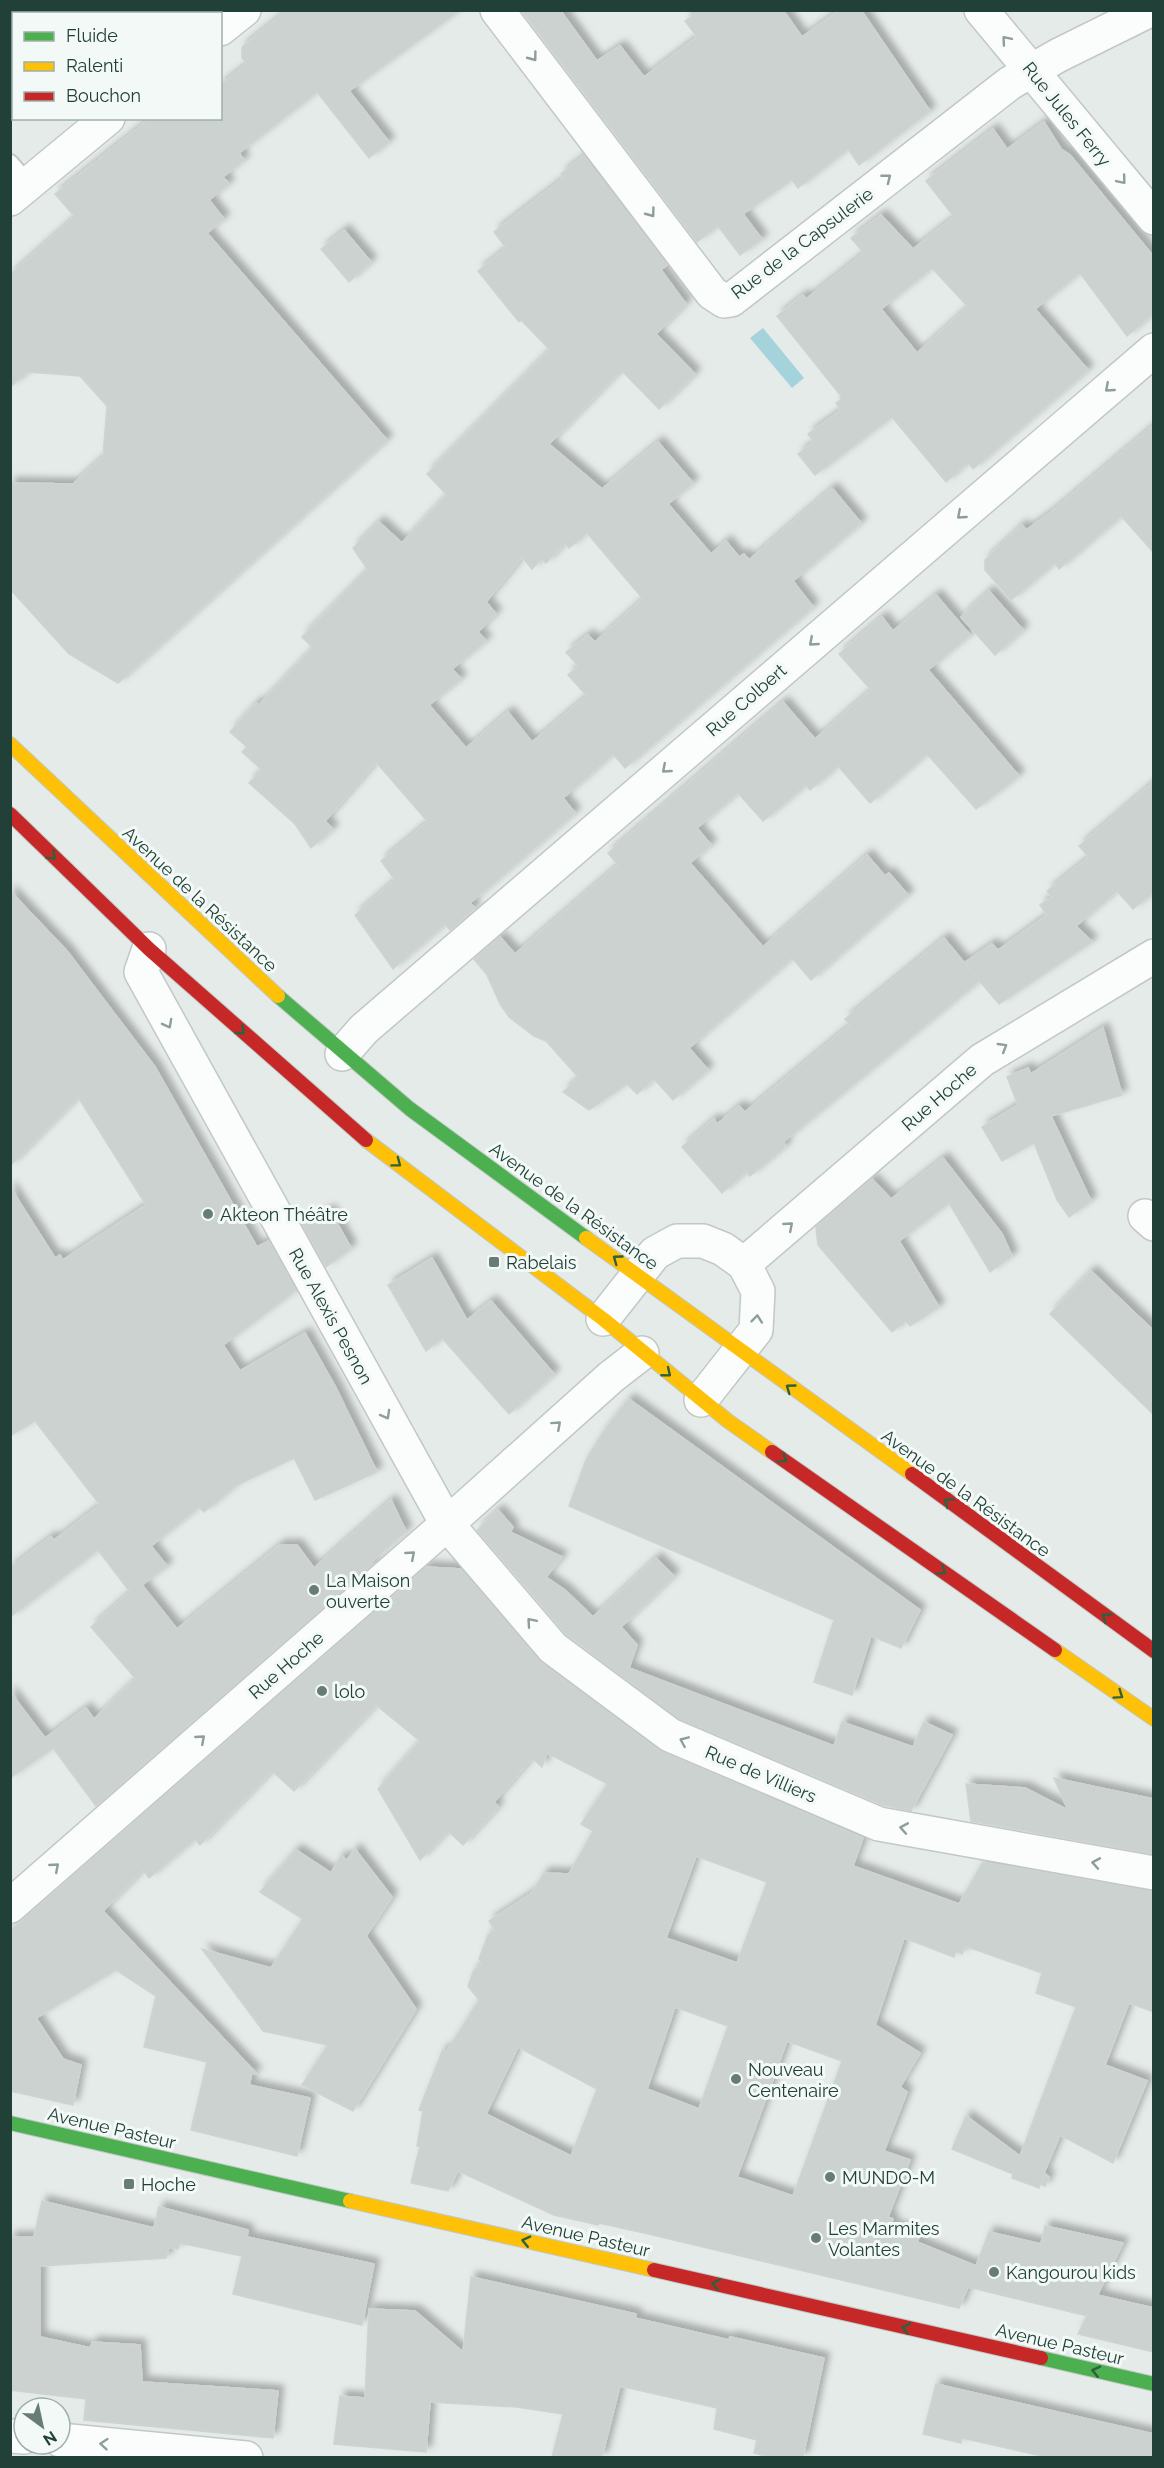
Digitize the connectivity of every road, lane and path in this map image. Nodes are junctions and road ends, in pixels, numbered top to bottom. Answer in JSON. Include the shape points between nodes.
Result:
{"nodes":[{"id":1,"x":244,"y":10,"type":"edge"},
{"id":2,"x":497,"y":10,"type":"edge"},
{"id":3,"x":981,"y":10,"type":"edge"},
{"id":4,"x":1150,"y":10,"type":"edge"},
{"id":5,"x":222,"y":27,"type":"edge"},
{"id":6,"x":1031,"y":70,"type":"junction"},
{"id":7,"x":106,"y":120,"type":"edge"},
{"id":8,"x":16,"y":182,"type":"edge"},
{"id":9,"x":1154,"y":218,"type":"edge"},
{"id":10,"x":1154,"y":350,"type":"edge"},
{"id":11,"x":10,"y":744,"type":"edge"},
{"id":12,"x":10,"y":814,"type":"edge"},
{"id":13,"x":1154,"y":956,"type":"edge"},
{"id":14,"x":145,"y":960,"type":"junction"},
{"id":15,"x":342,"y":1054,"type":"junction"},
{"id":16,"x":744,"y":1263,"type":"junction"},
{"id":17,"x":638,"y":1275,"type":"junction"},
{"id":18,"x":603,"y":1319,"type":"junction"},
{"id":19,"x":740,"y":1349,"type":"junction"},
{"id":20,"x":642,"y":1353,"type":"junction"},
{"id":21,"x":701,"y":1400,"type":"junction"},
{"id":22,"x":447,"y":1524,"type":"junction"},
{"id":23,"x":1154,"y":1651,"type":"edge"},
{"id":24,"x":1154,"y":1719,"type":"edge"},
{"id":25,"x":1154,"y":1873,"type":"edge"},
{"id":26,"x":10,"y":1906,"type":"edge"},
{"id":27,"x":10,"y":2123,"type":"edge"},
{"id":28,"x":1154,"y":2384,"type":"edge"},
{"id":29,"x":72,"y":2441,"type":"edge"},
{"id":30,"x":246,"y":2457,"type":"edge"}],
"edges":[{"from":1,"to":5,"type":"street"},
{"from":2,"to":6,"type":"street","name":"Rue de la Capsulerie","one_way":true,"via":[[712,293],[724,301],[731,300]]},
{"from":6,"to":3,"type":"street","name":"Rue Jules Ferry","one_way":true},
{"from":4,"to":6,"type":"street"},
{"from":6,"to":9,"type":"street","name":"Rue Jules Ferry","one_way":true},
{"from":7,"to":8,"type":"street"},
{"from":10,"to":15,"type":"street","name":"Rue Colbert","one_way":true,"via":[[404,994]]},
{"from":11,"to":15,"type":"main road","name":"Avenue de la Résistance","via":[[153,882]]},
{"from":12,"to":14,"type":"main road","one_way":true},
{"from":16,"to":13,"type":"street","name":"Rue Hoche","one_way":true,"via":[[982,1060]]},
{"from":14,"to":18,"type":"main road","one_way":true,"via":[[350,1128]]},
{"from":14,"to":22,"type":"street","name":"Rue Alexis Pesnon","one_way":true,"via":[[187,1059]]},
{"from":17,"to":15,"type":"main road","name":"Avenue de la Résistance","one_way":true},
{"from":16,"to":17,"type":"street","via":[[703,1241],[677,1241],[655,1253]]},
{"from":19,"to":16,"type":"street","one_way":true,"via":[[756,1330],[758,1308],[758,1291]]},
{"from":17,"to":18,"type":"street"},
{"from":17,"to":19,"type":"main road","name":"Avenue de la Résistance"},
{"from":18,"to":20,"type":"main road"},
{"from":19,"to":21,"type":"street"},
{"from":23,"to":19,"type":"main road","name":"Avenue de la Résistance","one_way":true},
{"from":20,"to":21,"type":"main road","one_way":true},
{"from":22,"to":20,"type":"street","name":"Rue Hoche","one_way":true},
{"from":21,"to":24,"type":"main road","one_way":true},
{"from":25,"to":22,"type":"street","name":"Rue de Villiers","one_way":true,"via":[[879,1824],[670,1735],[554,1648]]},
{"from":26,"to":22,"type":"street","name":"Rue Hoche","one_way":true},
{"from":28,"to":27,"type":"main road","name":"Avenue Pasteur","one_way":true},
{"from":30,"to":29,"type":"street","one_way":true}]}
